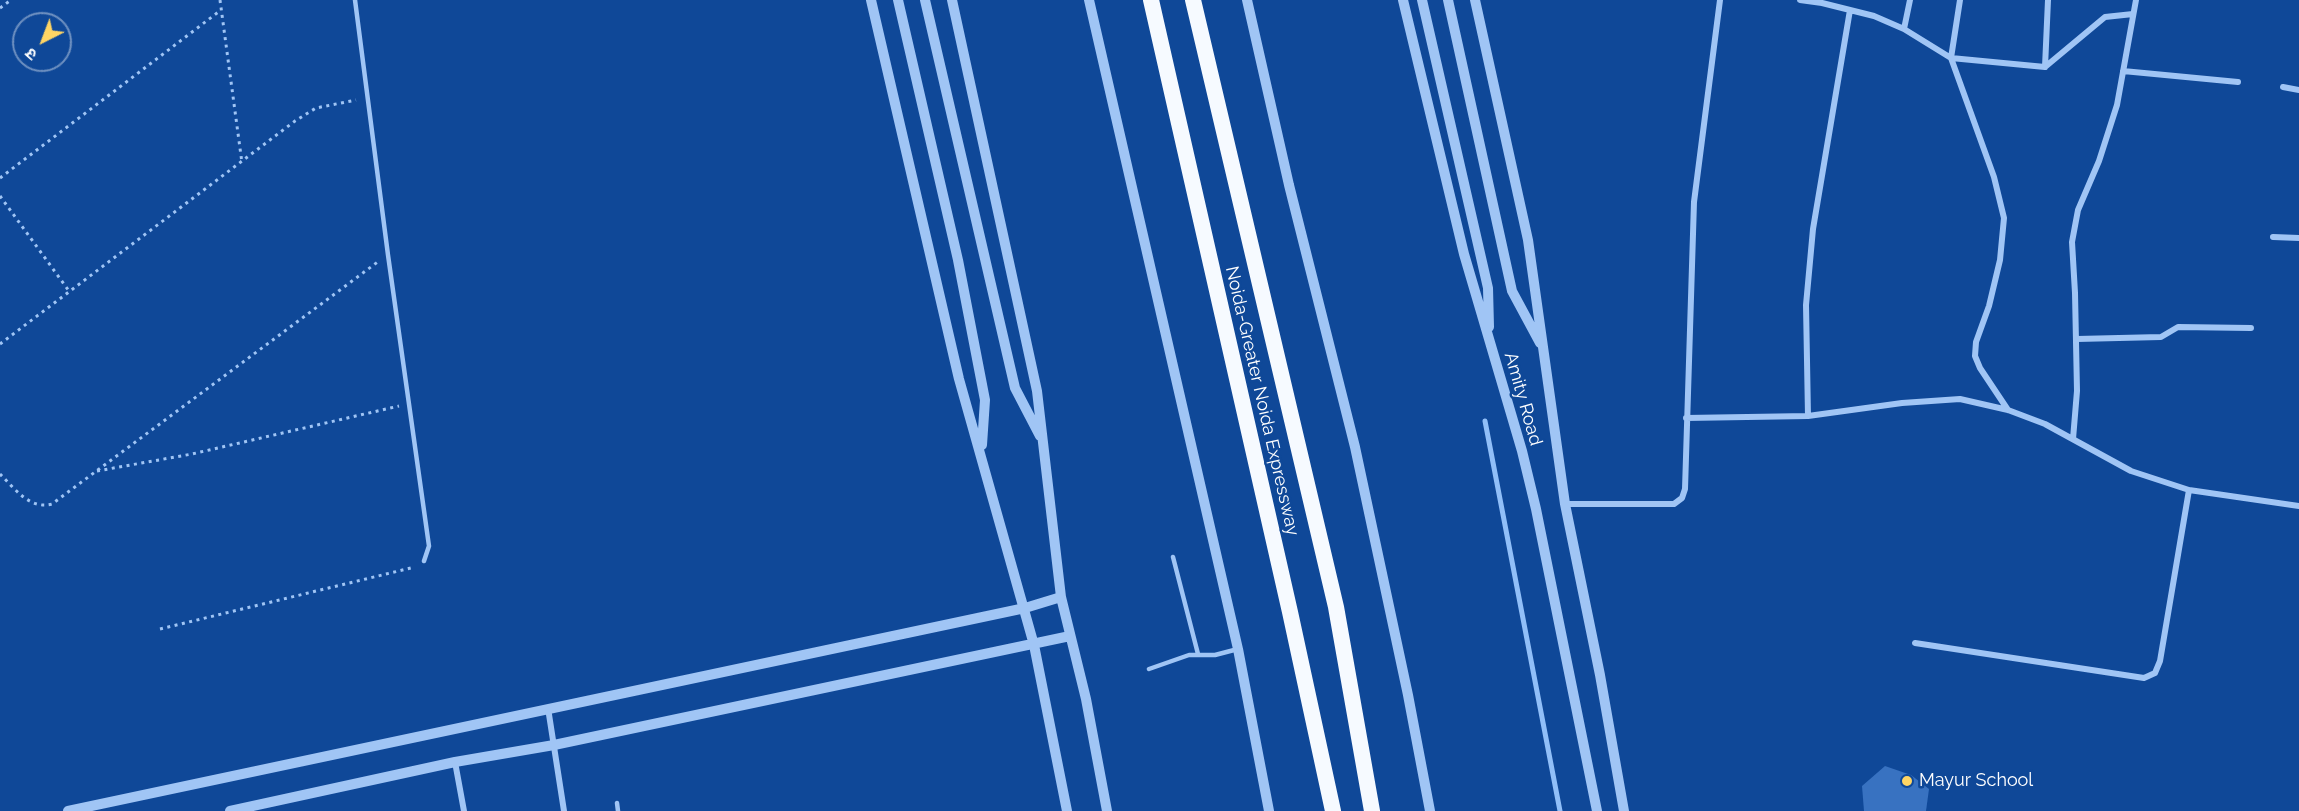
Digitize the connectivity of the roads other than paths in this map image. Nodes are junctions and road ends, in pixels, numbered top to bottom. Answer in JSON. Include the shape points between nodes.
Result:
{"nodes":[{"id":1,"x":355,"y":0,"type":"edge"},
{"id":2,"x":871,"y":0,"type":"edge"},
{"id":3,"x":898,"y":0,"type":"edge"},
{"id":4,"x":925,"y":0,"type":"edge"},
{"id":5,"x":952,"y":0,"type":"edge"},
{"id":6,"x":1089,"y":0,"type":"edge"},
{"id":7,"x":1151,"y":0,"type":"edge"},
{"id":8,"x":1193,"y":0,"type":"edge"},
{"id":9,"x":1247,"y":0,"type":"edge"},
{"id":10,"x":1403,"y":0,"type":"edge"},
{"id":11,"x":1422,"y":0,"type":"edge"},
{"id":12,"x":1448,"y":0,"type":"edge"},
{"id":13,"x":1475,"y":0,"type":"edge"},
{"id":14,"x":1720,"y":0,"type":"edge"},
{"id":15,"x":1800,"y":0,"type":"edge"},
{"id":16,"x":1910,"y":0,"type":"edge"},
{"id":17,"x":1960,"y":0,"type":"edge"},
{"id":18,"x":2048,"y":0,"type":"edge"},
{"id":19,"x":2136,"y":0,"type":"edge"},
{"id":20,"x":1823,"y":2,"type":"edge"},
{"id":21,"x":1850,"y":10,"type":"junction"},
{"id":22,"x":2133,"y":15,"type":"junction"},
{"id":23,"x":1904,"y":29,"type":"junction"},
{"id":24,"x":1951,"y":58,"type":"junction"},
{"id":25,"x":2044,"y":67,"type":"junction"},
{"id":26,"x":2123,"y":71,"type":"junction"},
{"id":27,"x":2238,"y":82,"type":"dead end"},
{"id":28,"x":2283,"y":87,"type":"dead end"},
{"id":29,"x":2299,"y":90,"type":"edge"},
{"id":30,"x":2273,"y":237,"type":"dead end"},
{"id":31,"x":2299,"y":238,"type":"edge"},
{"id":32,"x":2251,"y":328,"type":"dead end"},
{"id":33,"x":2077,"y":339,"type":"junction"},
{"id":34,"x":1490,"y":343,"type":"junction"},
{"id":35,"x":1543,"y":349,"type":"junction"},
{"id":36,"x":2008,"y":410,"type":"junction"},
{"id":37,"x":1808,"y":416,"type":"junction"},
{"id":38,"x":1686,"y":418,"type":"junction"},
{"id":39,"x":2073,"y":439,"type":"junction"},
{"id":40,"x":1043,"y":443,"type":"junction"},
{"id":41,"x":981,"y":454,"type":"junction"},
{"id":42,"x":2189,"y":490,"type":"junction"},
{"id":43,"x":1565,"y":504,"type":"junction"},
{"id":44,"x":2299,"y":506,"type":"edge"},
{"id":45,"x":1173,"y":557,"type":"dead end"},
{"id":46,"x":424,"y":561,"type":"road end"},
{"id":47,"x":1061,"y":597,"type":"junction"},
{"id":48,"x":1025,"y":608,"type":"junction"},
{"id":49,"x":1070,"y":636,"type":"junction"},
{"id":50,"x":1915,"y":643,"type":"dead end"},
{"id":51,"x":1034,"y":645,"type":"junction"},
{"id":52,"x":1238,"y":649,"type":"junction"},
{"id":53,"x":1198,"y":654,"type":"junction"},
{"id":54,"x":1149,"y":669,"type":"dead end"},
{"id":55,"x":548,"y":708,"type":"junction"},
{"id":56,"x":554,"y":745,"type":"junction"},
{"id":57,"x":455,"y":762,"type":"junction"},
{"id":58,"x":617,"y":802,"type":"dead end"},
{"id":59,"x":68,"y":811,"type":"edge"},
{"id":60,"x":230,"y":811,"type":"edge"},
{"id":61,"x":464,"y":811,"type":"edge"},
{"id":62,"x":564,"y":811,"type":"edge"},
{"id":63,"x":618,"y":811,"type":"edge"},
{"id":64,"x":1067,"y":811,"type":"edge"},
{"id":65,"x":1107,"y":811,"type":"edge"},
{"id":66,"x":1269,"y":811,"type":"edge"},
{"id":67,"x":1333,"y":811,"type":"edge"},
{"id":68,"x":1372,"y":811,"type":"edge"},
{"id":69,"x":1430,"y":811,"type":"edge"},
{"id":70,"x":1597,"y":811,"type":"edge"},
{"id":71,"x":1624,"y":811,"type":"edge"}],
"edges":[{"from":1,"to":46,"type":"lane","via":[[429,546]]},
{"from":2,"to":41,"type":"street","via":[[959,379]]},
{"from":3,"to":41,"type":"street","via":[[958,260],[985,400]]},
{"from":4,"to":40,"type":"street","via":[[1015,388]]},
{"from":5,"to":40,"type":"street","via":[[1037,391]]},
{"from":6,"to":52,"type":"street"},
{"from":7,"to":67,"type":"highway","name":"Noida-Greater Noida Expressway"},
{"from":8,"to":68,"type":"highway","name":"Noida-Greater Noida Expressway","via":[[1336,607]]},
{"from":9,"to":69,"type":"street","via":[[1357,458]]},
{"from":10,"to":34,"type":"street","name":"Amity Road","via":[[1464,254]]},
{"from":11,"to":34,"type":"street","via":[[1488,288]]},
{"from":12,"to":35,"type":"street","via":[[1512,291]]},
{"from":13,"to":35,"type":"street","name":"Amity Road","via":[[1528,240]]},
{"from":14,"to":38,"type":"street","via":[[1694,202]]},
{"from":15,"to":20,"type":"street"},
{"from":16,"to":23,"type":"street"},
{"from":17,"to":24,"type":"street"},
{"from":18,"to":25,"type":"street"},
{"from":19,"to":22,"type":"street"},
{"from":20,"to":21,"type":"street"},
{"from":21,"to":23,"type":"street"},
{"from":21,"to":37,"type":"street","via":[[1813,229],[1806,305]]},
{"from":22,"to":25,"type":"street","via":[[2105,18]]},
{"from":22,"to":26,"type":"street"},
{"from":23,"to":24,"type":"street"},
{"from":24,"to":25,"type":"street"},
{"from":24,"to":36,"type":"street","via":[[1994,177],[2004,218],[2000,260],[1975,356]]},
{"from":26,"to":27,"type":"street"},
{"from":26,"to":33,"type":"street","via":[[2117,105],[2078,210],[2072,242]]},
{"from":28,"to":29,"type":"street"},
{"from":30,"to":31,"type":"street"},
{"from":32,"to":33,"type":"street","via":[[2178,327],[2161,337]]},
{"from":33,"to":39,"type":"street"},
{"from":34,"to":70,"type":"street","name":"Amity Road","via":[[1536,509]]},
{"from":35,"to":43,"type":"street","name":"Amity Road"},
{"from":36,"to":37,"type":"street","via":[[1960,399]]},
{"from":36,"to":39,"type":"street"},
{"from":37,"to":38,"type":"street"},
{"from":38,"to":43,"type":"street","via":[[1685,489],[1674,504]]},
{"from":39,"to":42,"type":"street","via":[[2131,471]]},
{"from":40,"to":47,"type":"street"},
{"from":41,"to":48,"type":"street"},
{"from":42,"to":44,"type":"street"},
{"from":42,"to":50,"type":"street","via":[[2155,673],[2144,678]]},
{"from":43,"to":71,"type":"street","name":"Amity Road"},
{"from":45,"to":53,"type":"lane"},
{"from":47,"to":48,"type":"street"},
{"from":47,"to":49,"type":"street"},
{"from":48,"to":51,"type":"street"},
{"from":48,"to":55,"type":"street"},
{"from":49,"to":51,"type":"street"},
{"from":49,"to":65,"type":"street"},
{"from":51,"to":56,"type":"street"},
{"from":51,"to":64,"type":"street"},
{"from":52,"to":53,"type":"lane","via":[[1215,655]]},
{"from":52,"to":66,"type":"street"},
{"from":53,"to":54,"type":"lane"},
{"from":55,"to":56,"type":"street"},
{"from":55,"to":59,"type":"street"},
{"from":56,"to":57,"type":"street"},
{"from":56,"to":62,"type":"street"},
{"from":57,"to":60,"type":"street"},
{"from":57,"to":61,"type":"street"},
{"from":58,"to":63,"type":"lane"}]}
